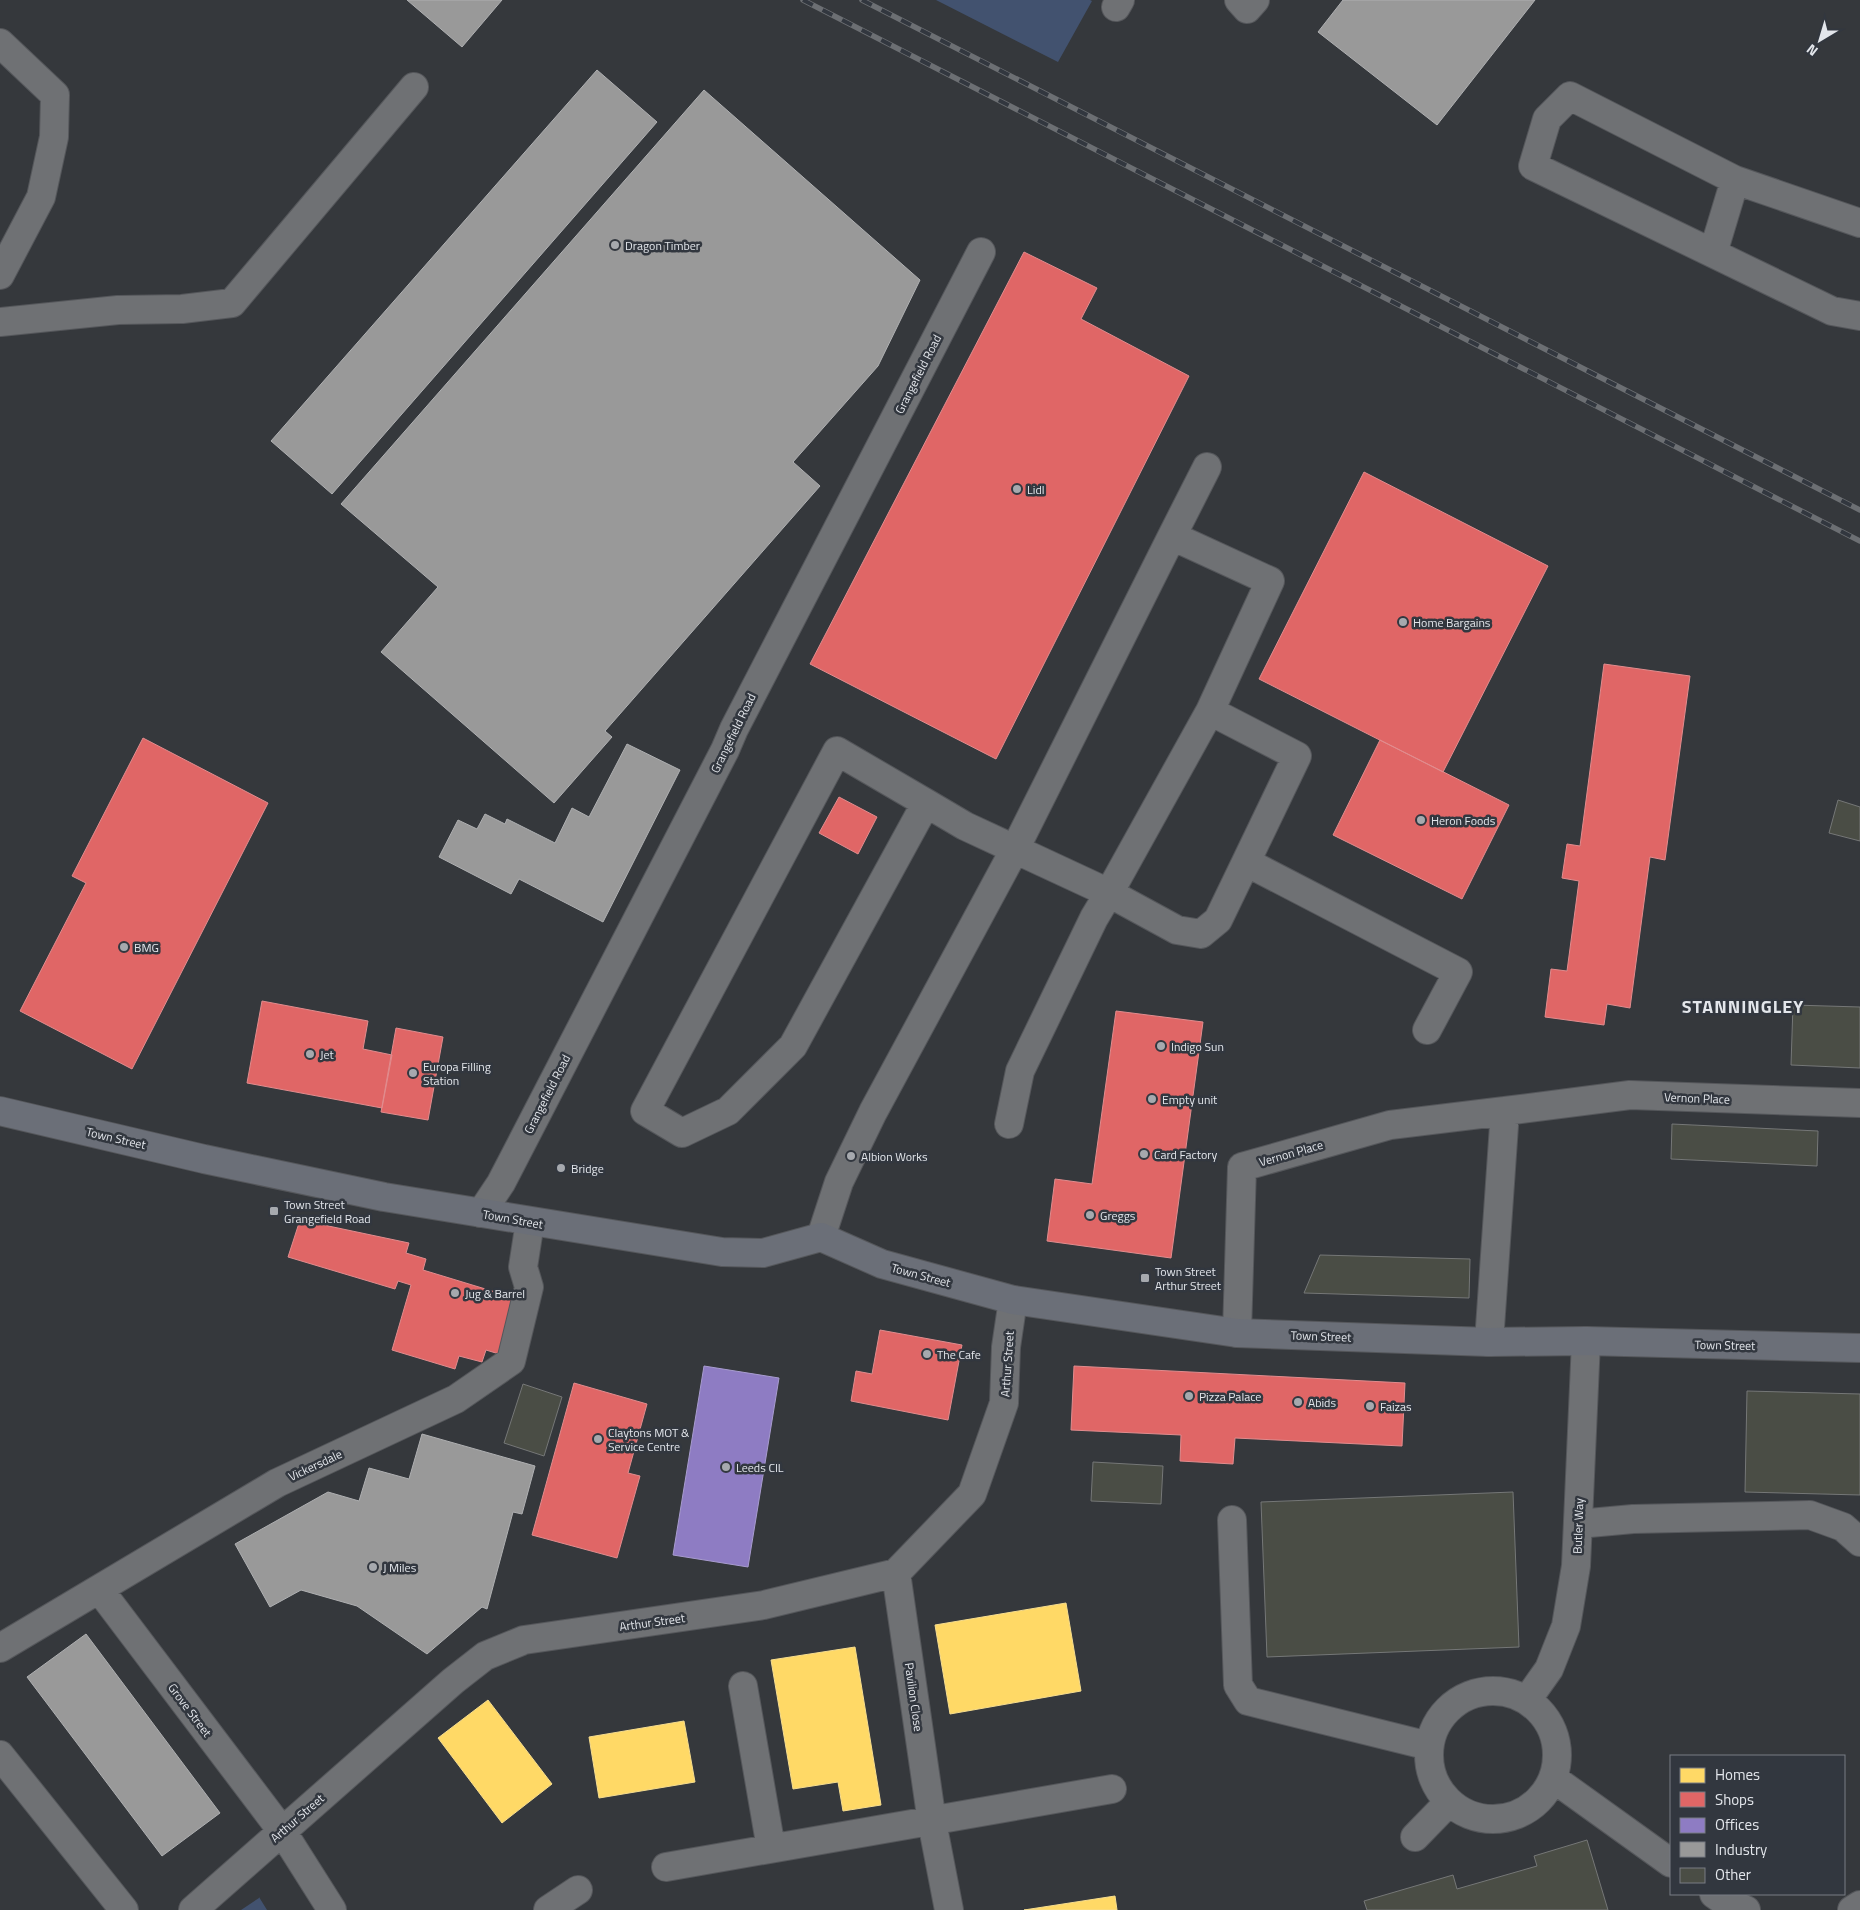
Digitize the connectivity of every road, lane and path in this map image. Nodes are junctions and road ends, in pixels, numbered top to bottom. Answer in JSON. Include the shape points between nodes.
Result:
{"nodes":[{"id":1,"x":1239,"y":0,"type":"edge"},
{"id":2,"x":1255,"y":0,"type":"edge"},
{"id":3,"x":0,"y":43,"type":"edge"},
{"id":4,"x":414,"y":87,"type":"dead end"},
{"id":5,"x":1736,"y":180,"type":"junction"},
{"id":6,"x":1860,"y":223,"type":"edge"},
{"id":7,"x":981,"y":252,"type":"dead end"},
{"id":8,"x":1713,"y":253,"type":"junction"},
{"id":9,"x":0,"y":275,"type":"edge"},
{"id":10,"x":1860,"y":316,"type":"edge"},
{"id":11,"x":0,"y":322,"type":"edge"},
{"id":12,"x":1207,"y":467,"type":"dead end"},
{"id":13,"x":1172,"y":536,"type":"junction"},
{"id":14,"x":1210,"y":711,"type":"junction"},
{"id":15,"x":926,"y":803,"type":"junction"},
{"id":16,"x":1015,"y":849,"type":"junction"},
{"id":17,"x":1246,"y":862,"type":"junction"},
{"id":18,"x":1109,"y":893,"type":"junction"},
{"id":19,"x":1427,"y":1030,"type":"dead end"},
{"id":20,"x":1860,"y":1103,"type":"edge"},
{"id":21,"x":0,"y":1111,"type":"edge"},
{"id":22,"x":1505,"y":1111,"type":"junction"},
{"id":23,"x":1009,"y":1124,"type":"dead end"},
{"id":24,"x":481,"y":1213,"type":"junction"},
{"id":25,"x":530,"y":1222,"type":"junction"},
{"id":26,"x":822,"y":1238,"type":"junction"},
{"id":27,"x":1013,"y":1300,"type":"junction"},
{"id":28,"x":1237,"y":1333,"type":"junction"},
{"id":29,"x":1586,"y":1341,"type":"junction"},
{"id":30,"x":1489,"y":1342,"type":"junction"},
{"id":31,"x":1860,"y":1348,"type":"edge"},
{"id":32,"x":1232,"y":1520,"type":"dead end"},
{"id":33,"x":1578,"y":1524,"type":"junction"},
{"id":34,"x":1860,"y":1542,"type":"edge"},
{"id":35,"x":896,"y":1573,"type":"junction"},
{"id":36,"x":99,"y":1589,"type":"junction"},
{"id":37,"x":0,"y":1648,"type":"edge"},
{"id":38,"x":743,"y":1686,"type":"dead end"},
{"id":39,"x":1528,"y":1700,"type":"junction"},
{"id":40,"x":1429,"y":1746,"type":"junction"},
{"id":41,"x":0,"y":1755,"type":"edge"},
{"id":42,"x":1554,"y":1779,"type":"junction"},
{"id":43,"x":1112,"y":1789,"type":"dead end"},
{"id":44,"x":1449,"y":1802,"type":"junction"},
{"id":45,"x":932,"y":1822,"type":"junction"},
{"id":46,"x":282,"y":1832,"type":"junction"},
{"id":47,"x":1415,"y":1837,"type":"dead end"},
{"id":48,"x":771,"y":1848,"type":"junction"},
{"id":49,"x":1670,"y":1862,"type":"edge"},
{"id":50,"x":666,"y":1867,"type":"dead end"},
{"id":51,"x":578,"y":1890,"type":"dead end"},
{"id":52,"x":1715,"y":1895,"type":"edge"},
{"id":53,"x":1860,"y":1905,"type":"edge"},
{"id":54,"x":124,"y":1910,"type":"edge"},
{"id":55,"x":193,"y":1910,"type":"edge"},
{"id":56,"x":332,"y":1910,"type":"edge"},
{"id":57,"x":548,"y":1910,"type":"edge"},
{"id":58,"x":949,"y":1910,"type":"edge"},
{"id":59,"x":1746,"y":1910,"type":"edge"},
{"id":60,"x":1852,"y":1910,"type":"edge"}],
"edges":[{"from":1,"to":2,"type":"street","via":[[1247,9]]},
{"from":3,"to":9,"type":"street","via":[[55,95],[54,137],[41,197]]},
{"from":4,"to":11,"type":"street","via":[[232,303]]},
{"from":5,"to":6,"type":"street"},
{"from":5,"to":8,"type":"street"},
{"from":5,"to":8,"type":"street","via":[[1570,96],[1547,119],[1533,166]]},
{"from":7,"to":24,"type":"street","name":"Grangefield Road","via":[[501,1183]]},
{"from":8,"to":10,"type":"street","via":[[1832,311]]},
{"from":12,"to":13,"type":"street"},
{"from":13,"to":14,"type":"street","via":[[1270,581]]},
{"from":13,"to":16,"type":"street"},
{"from":14,"to":17,"type":"street","via":[[1297,756]]},
{"from":14,"to":18,"type":"street"},
{"from":15,"to":15,"type":"street","via":[[793,1046],[728,1111],[682,1133],[645,1111],[837,751]]},
{"from":15,"to":16,"type":"street","via":[[965,826]]},
{"from":16,"to":18,"type":"street"},
{"from":16,"to":26,"type":"street","via":[[873,1112],[839,1182]]},
{"from":17,"to":18,"type":"street","via":[[1218,920],[1201,934],[1177,930]]},
{"from":17,"to":19,"type":"street","via":[[1458,972]]},
{"from":18,"to":23,"type":"street","via":[[1020,1071]]},
{"from":20,"to":22,"type":"street","name":"Vernon Place","via":[[1630,1095]]},
{"from":21,"to":24,"type":"main road","name":"Town Street","via":[[204,1159]]},
{"from":22,"to":28,"type":"street","name":"Vernon Place","via":[[1390,1125],[1242,1167]]},
{"from":22,"to":30,"type":"street"},
{"from":24,"to":25,"type":"main road","name":"Town Street"},
{"from":25,"to":26,"type":"main road","name":"Town Street","via":[[722,1252],[763,1253]]},
{"from":25,"to":36,"type":"street","name":"Vickersdale","via":[[523,1267],[529,1287],[511,1361],[456,1399],[278,1483]]},
{"from":26,"to":27,"type":"main road","name":"Town Street","via":[[882,1264]]},
{"from":27,"to":28,"type":"main road","name":"Town Street"},
{"from":27,"to":35,"type":"street","name":"Arthur Street","via":[[1006,1347],[1004,1403],[972,1494]]},
{"from":28,"to":30,"type":"main road","name":"Town Street"},
{"from":29,"to":30,"type":"main road","name":"Town Street"},
{"from":29,"to":31,"type":"main road","name":"Town Street"},
{"from":29,"to":33,"type":"street","name":"Butler Way"},
{"from":32,"to":40,"type":"street","via":[[1238,1685],[1248,1701]]},
{"from":33,"to":34,"type":"street","via":[[1632,1519],[1810,1515],[1844,1527]]},
{"from":33,"to":39,"type":"street","name":"Butler Way","via":[[1576,1566],[1566,1626],[1549,1669]]},
{"from":35,"to":45,"type":"street","name":"Pavilion Close"},
{"from":35,"to":46,"type":"street","name":"Arthur Street","via":[[764,1605],[524,1640],[486,1656],[453,1681]]},
{"from":36,"to":37,"type":"street","name":"Vickersdale"},
{"from":36,"to":46,"type":"street","name":"Grove Street"},
{"from":38,"to":48,"type":"street"},
{"from":39,"to":40,"type":"street","via":[[1507,1692],[1486,1691],[1466,1696],[1448,1708],[1436,1726]]},
{"from":39,"to":42,"type":"street","via":[[1544,1714],[1554,1735],[1558,1756]]},
{"from":40,"to":44,"type":"street","via":[[1432,1776]]},
{"from":41,"to":54,"type":"street"},
{"from":42,"to":44,"type":"street","via":[[1538,1801],[1508,1818],[1487,1819],[1466,1813]]},
{"from":42,"to":49,"type":"street"},
{"from":43,"to":45,"type":"street"},
{"from":44,"to":47,"type":"street"},
{"from":45,"to":48,"type":"street"},
{"from":45,"to":58,"type":"street","name":"Pavilion Close"},
{"from":46,"to":55,"type":"street","name":"Arthur Street"},
{"from":46,"to":56,"type":"street","name":"Grove Street"},
{"from":48,"to":50,"type":"street"},
{"from":51,"to":57,"type":"street"},
{"from":52,"to":59,"type":"street"},
{"from":53,"to":60,"type":"street"}]}
